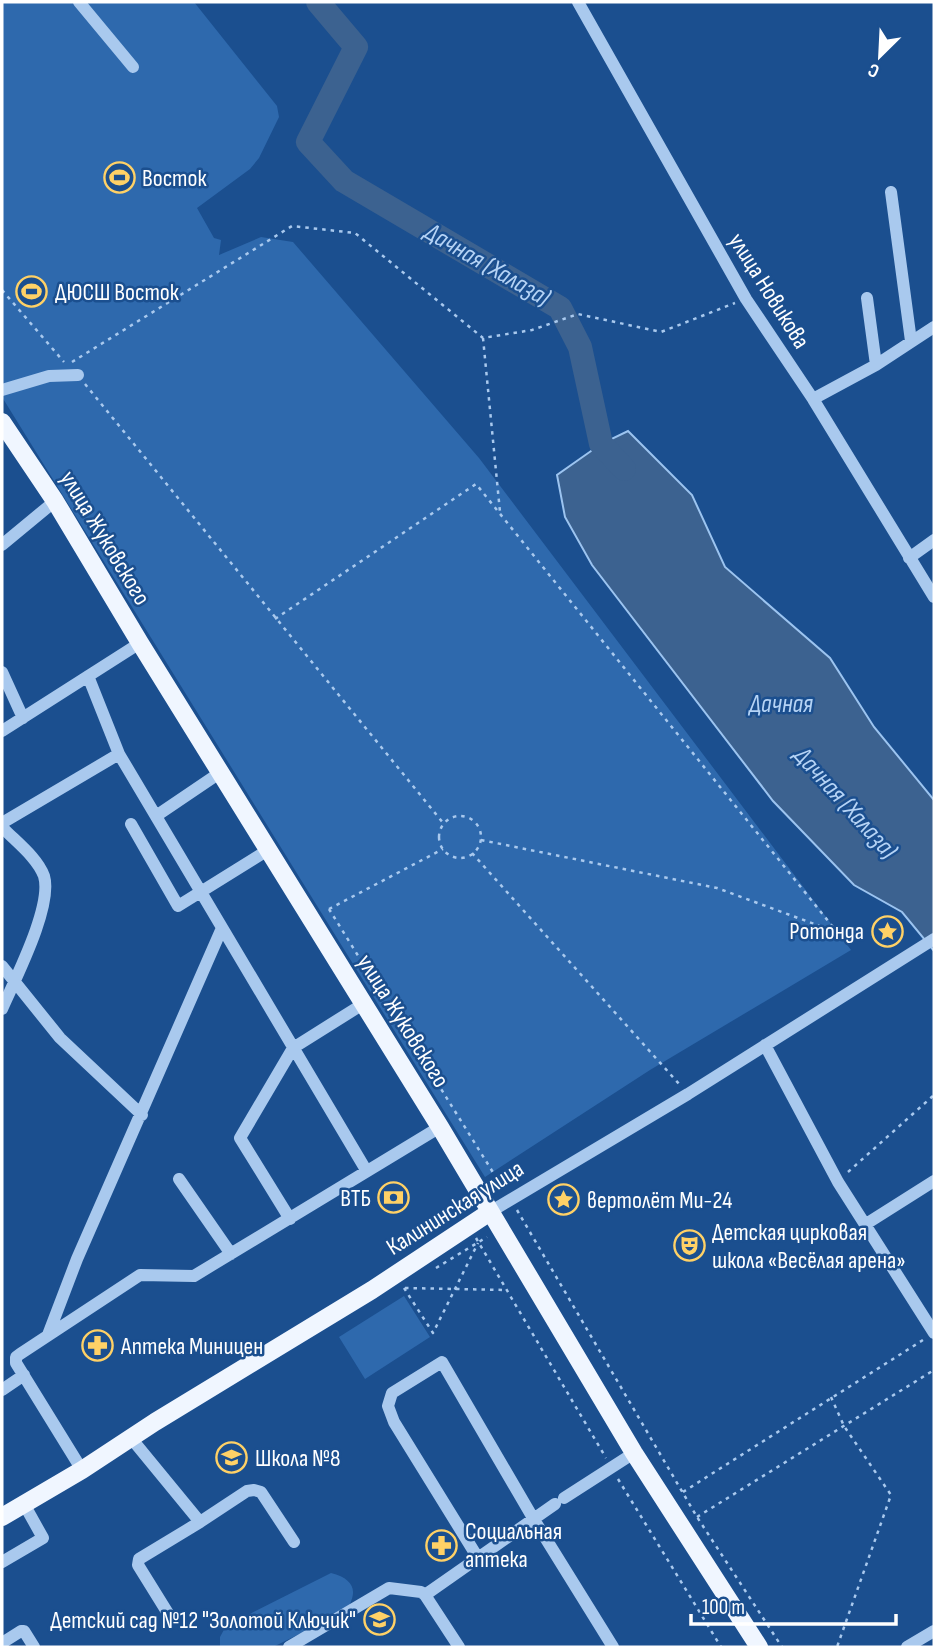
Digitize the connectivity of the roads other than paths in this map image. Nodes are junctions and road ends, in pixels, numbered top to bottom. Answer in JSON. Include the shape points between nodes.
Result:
{"nodes":[{"id":1,"x":79,"y":2,"type":"edge"},
{"id":2,"x":583,"y":3,"type":"edge"},
{"id":3,"x":133,"y":67,"type":"dead end"},
{"id":4,"x":891,"y":192,"type":"dead end"},
{"id":5,"x":867,"y":298,"type":"dead end"},
{"id":6,"x":934,"y":327,"type":"edge"},
{"id":7,"x":911,"y":341,"type":"junction"},
{"id":8,"x":876,"y":365,"type":"junction"},
{"id":9,"x":78,"y":375,"type":"road end"},
{"id":10,"x":2,"y":390,"type":"edge"},
{"id":11,"x":813,"y":399,"type":"junction"},
{"id":12,"x":2,"y":422,"type":"edge"},
{"id":13,"x":55,"y":501,"type":"junction"},
{"id":14,"x":934,"y":540,"type":"edge"},
{"id":15,"x":2,"y":545,"type":"edge"},
{"id":16,"x":909,"y":558,"type":"junction"},
{"id":17,"x":934,"y":597,"type":"edge"},
{"id":18,"x":140,"y":643,"type":"junction"},
{"id":19,"x":2,"y":672,"type":"edge"},
{"id":20,"x":88,"y":676,"type":"junction"},
{"id":21,"x":23,"y":718,"type":"junction"},
{"id":22,"x":2,"y":731,"type":"edge"},
{"id":23,"x":118,"y":754,"type":"junction"},
{"id":24,"x":221,"y":772,"type":"junction"},
{"id":25,"x":156,"y":816,"type":"junction"},
{"id":26,"x":131,"y":824,"type":"dead end"},
{"id":27,"x":2,"y":825,"type":"edge"},
{"id":28,"x":268,"y":850,"type":"junction"},
{"id":29,"x":200,"y":891,"type":"junction"},
{"id":30,"x":222,"y":928,"type":"junction"},
{"id":31,"x":930,"y":942,"type":"edge"},
{"id":32,"x":2,"y":966,"type":"edge"},
{"id":33,"x":13,"y":982,"type":"junction"},
{"id":34,"x":363,"y":1004,"type":"junction"},
{"id":35,"x":2,"y":1009,"type":"edge"},
{"id":36,"x":765,"y":1045,"type":"junction"},
{"id":37,"x":293,"y":1048,"type":"junction"},
{"id":38,"x":142,"y":1115,"type":"junction"},
{"id":39,"x":440,"y":1127,"type":"junction"},
{"id":40,"x":366,"y":1170,"type":"junction"},
{"id":41,"x":179,"y":1179,"type":"dead end"},
{"id":42,"x":934,"y":1181,"type":"edge"},
{"id":43,"x":490,"y":1212,"type":"junction"},
{"id":44,"x":290,"y":1219,"type":"junction"},
{"id":45,"x":866,"y":1224,"type":"junction"},
{"id":46,"x":230,"y":1254,"type":"junction"},
{"id":47,"x":934,"y":1333,"type":"edge"},
{"id":48,"x":48,"y":1335,"type":"junction"},
{"id":49,"x":23,"y":1375,"type":"junction"},
{"id":50,"x":2,"y":1390,"type":"edge"},
{"id":51,"x":131,"y":1438,"type":"junction"},
{"id":52,"x":634,"y":1453,"type":"junction"},
{"id":53,"x":82,"y":1470,"type":"junction"},
{"id":54,"x":23,"y":1504,"type":"junction"},
{"id":55,"x":2,"y":1517,"type":"edge"},
{"id":56,"x":533,"y":1518,"type":"junction"},
{"id":57,"x":200,"y":1522,"type":"junction"},
{"id":58,"x":293,"y":1542,"type":"dead end"},
{"id":59,"x":478,"y":1558,"type":"junction"},
{"id":60,"x":2,"y":1562,"type":"edge"},
{"id":61,"x":425,"y":1595,"type":"junction"},
{"id":62,"x":169,"y":1615,"type":"dead end"},
{"id":63,"x":934,"y":1630,"type":"edge"},
{"id":64,"x":2,"y":1643,"type":"edge"},
{"id":65,"x":34,"y":1647,"type":"edge"},
{"id":66,"x":289,"y":1647,"type":"edge"},
{"id":67,"x":459,"y":1647,"type":"edge"},
{"id":68,"x":613,"y":1647,"type":"edge"},
{"id":69,"x":759,"y":1647,"type":"edge"},
{"id":70,"x":907,"y":1647,"type":"edge"}],
"edges":[{"from":1,"to":3,"type":"street"},
{"from":2,"to":11,"type":"street","name":"улица Новикова","via":[[746,299]]},
{"from":4,"to":7,"type":"street"},
{"from":5,"to":8,"type":"street"},
{"from":6,"to":7,"type":"street"},
{"from":7,"to":8,"type":"street"},
{"from":8,"to":11,"type":"street"},
{"from":9,"to":10,"type":"street","via":[[49,376]]},
{"from":11,"to":16,"type":"street","name":"улица Новикова"},
{"from":12,"to":13,"type":"main road","name":"улица Жуковского"},
{"from":13,"to":15,"type":"street"},
{"from":13,"to":18,"type":"main road","name":"улица Жуковского"},
{"from":14,"to":16,"type":"street"},
{"from":16,"to":17,"type":"street","name":"улица Новикова"},
{"from":18,"to":20,"type":"street"},
{"from":18,"to":24,"type":"main road","name":"улица Жуковского"},
{"from":19,"to":21,"type":"street"},
{"from":20,"to":21,"type":"street"},
{"from":20,"to":23,"type":"street"},
{"from":21,"to":22,"type":"street"},
{"from":23,"to":25,"type":"street"},
{"from":23,"to":27,"type":"street"},
{"from":24,"to":25,"type":"street"},
{"from":24,"to":28,"type":"main road","name":"улица Жуковского"},
{"from":25,"to":29,"type":"street"},
{"from":26,"to":29,"type":"street","via":[[178,906]]},
{"from":27,"to":33,"type":"street","via":[[43,874],[46,890],[43,911]]},
{"from":28,"to":29,"type":"street"},
{"from":28,"to":34,"type":"main road","name":"улица Жуковского"},
{"from":29,"to":30,"type":"street"},
{"from":30,"to":37,"type":"street"},
{"from":30,"to":38,"type":"street"},
{"from":31,"to":36,"type":"street","name":"Калининская улица"},
{"from":32,"to":33,"type":"street"},
{"from":33,"to":35,"type":"street"},
{"from":33,"to":38,"type":"street","via":[[60,1038]]},
{"from":34,"to":37,"type":"street"},
{"from":34,"to":39,"type":"main road","name":"улица Жуковского"},
{"from":36,"to":43,"type":"street","name":"Калининская улица"},
{"from":36,"to":45,"type":"street","via":[[838,1182]]},
{"from":37,"to":40,"type":"street"},
{"from":37,"to":44,"type":"street","via":[[240,1138]]},
{"from":38,"to":48,"type":"street"},
{"from":39,"to":40,"type":"street"},
{"from":39,"to":43,"type":"main road","name":"улица Жуковского"},
{"from":40,"to":44,"type":"street"},
{"from":41,"to":46,"type":"street"},
{"from":42,"to":45,"type":"street"},
{"from":43,"to":51,"type":"main road","name":"Калининская улица"},
{"from":43,"to":52,"type":"main road","name":"улица Жуковского"},
{"from":44,"to":46,"type":"street"},
{"from":45,"to":47,"type":"street"},
{"from":46,"to":48,"type":"street","via":[[194,1276],[140,1275]]},
{"from":48,"to":49,"type":"street","via":[[16,1357]]},
{"from":49,"to":50,"type":"street"},
{"from":49,"to":53,"type":"street"},
{"from":51,"to":53,"type":"main road","name":"Калининская улица"},
{"from":51,"to":57,"type":"street"},
{"from":52,"to":56,"type":"street"},
{"from":52,"to":69,"type":"main road","name":"улица Жуковского"},
{"from":53,"to":54,"type":"main road","name":"Калининская улица"},
{"from":54,"to":55,"type":"main road","name":"Калининская улица"},
{"from":54,"to":60,"type":"street","via":[[43,1538]]},
{"from":56,"to":59,"type":"street"},
{"from":56,"to":59,"type":"street","via":[[442,1362],[392,1393],[388,1406],[394,1422]]},
{"from":56,"to":68,"type":"street"},
{"from":57,"to":58,"type":"street","via":[[254,1490],[261,1492]]},
{"from":57,"to":62,"type":"street","via":[[139,1559],[138,1565]]},
{"from":59,"to":61,"type":"street"},
{"from":61,"to":66,"type":"street","via":[[389,1588]]},
{"from":61,"to":67,"type":"street"},
{"from":63,"to":70,"type":"street"},
{"from":64,"to":65,"type":"street","via":[[24,1631]]}]}
